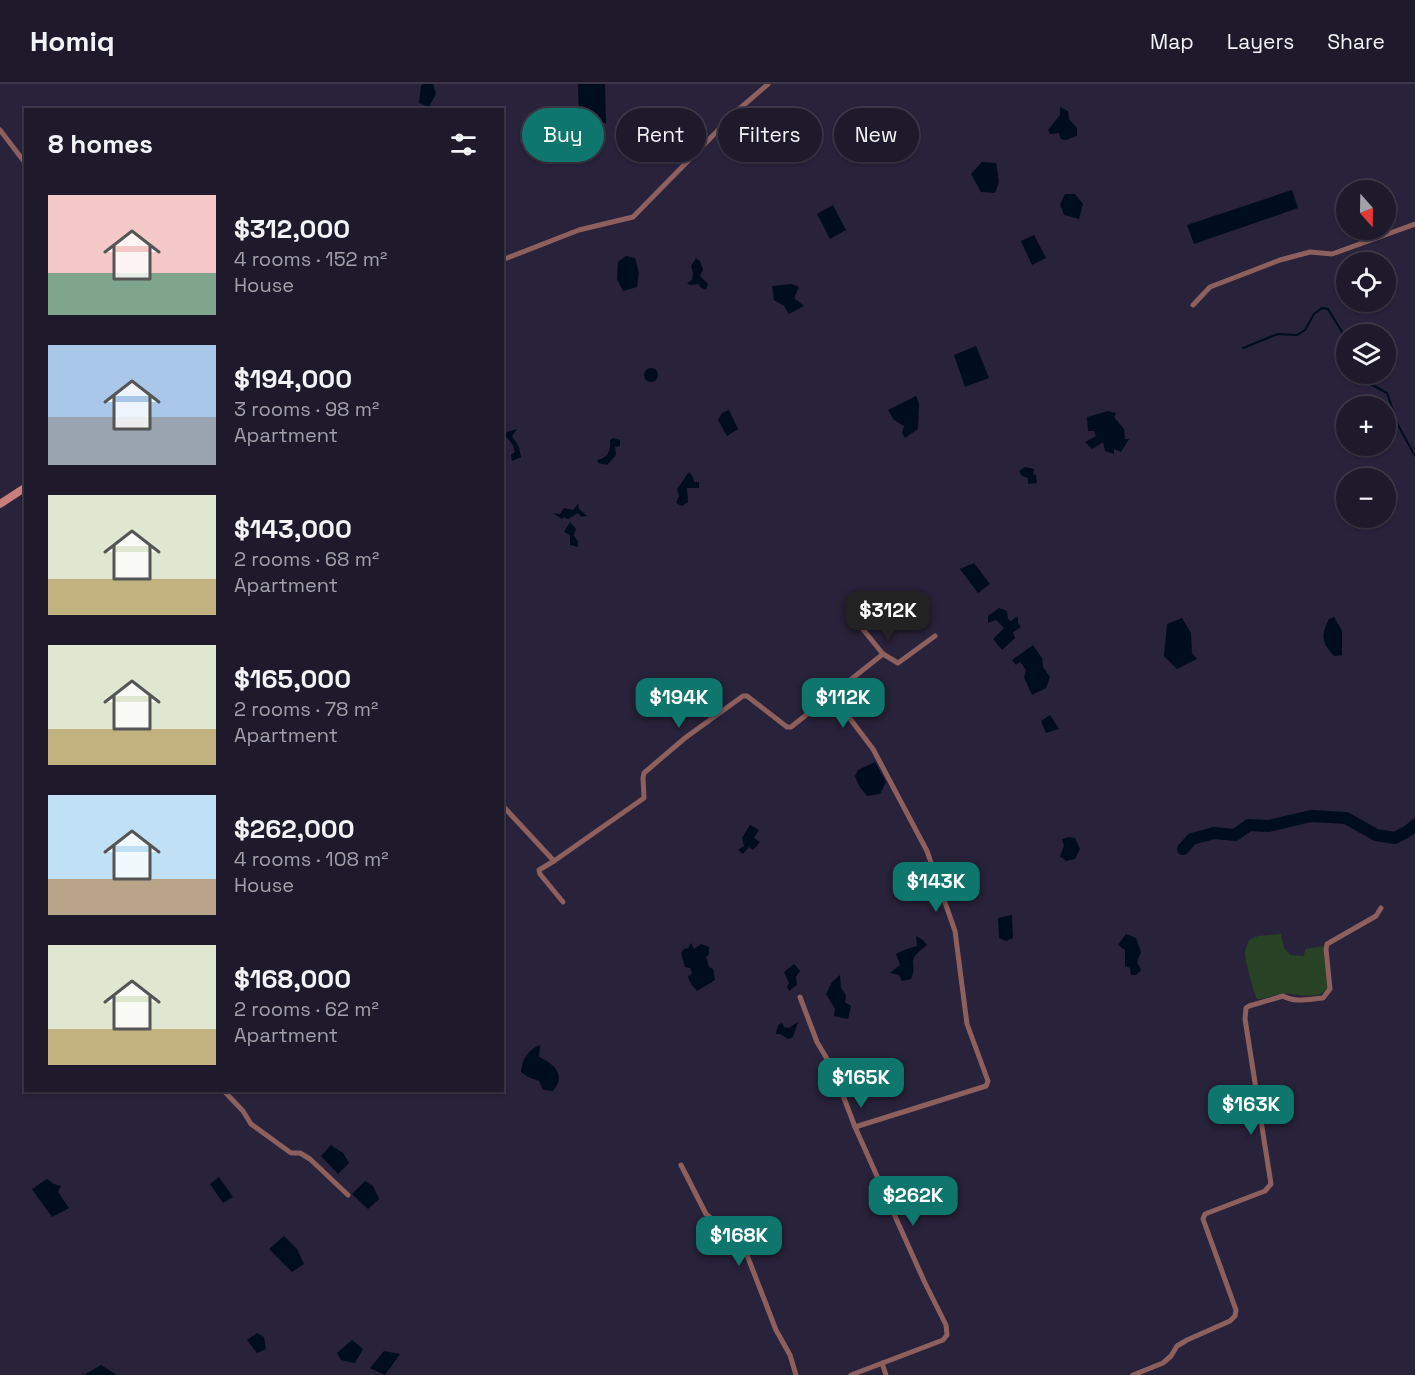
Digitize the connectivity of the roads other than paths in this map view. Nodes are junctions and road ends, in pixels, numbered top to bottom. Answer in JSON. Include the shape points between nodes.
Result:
{"nodes":[{"id":1,"x":768,"y":84,"type":"edge"},
{"id":2,"x":0,"y":130,"type":"edge"},
{"id":3,"x":24,"y":161,"type":"edge"},
{"id":4,"x":1415,"y":224,"type":"edge"},
{"id":5,"x":504,"y":259,"type":"edge"},
{"id":6,"x":1193,"y":305,"type":"dead end"},
{"id":7,"x":24,"y":488,"type":"edge"},
{"id":8,"x":0,"y":504,"type":"edge"},
{"id":9,"x":848,"y":611,"type":"dead end"},
{"id":10,"x":935,"y":636,"type":"dead end"},
{"id":11,"x":883,"y":654,"type":"junction"},
{"id":12,"x":832,"y":695,"type":"junction"},
{"id":13,"x":504,"y":807,"type":"edge"},
{"id":14,"x":554,"y":861,"type":"junction"},
{"id":15,"x":563,"y":902,"type":"dead end"},
{"id":16,"x":1381,"y":908,"type":"dead end"},
{"id":17,"x":800,"y":997,"type":"dead end"},
{"id":18,"x":225,"y":1092,"type":"edge"},
{"id":19,"x":855,"y":1126,"type":"junction"},
{"id":20,"x":681,"y":1165,"type":"dead end"},
{"id":21,"x":348,"y":1195,"type":"dead end"},
{"id":22,"x":882,"y":1363,"type":"junction"},
{"id":23,"x":796,"y":1375,"type":"edge"},
{"id":24,"x":850,"y":1375,"type":"edge"},
{"id":25,"x":886,"y":1375,"type":"edge"},
{"id":26,"x":1133,"y":1375,"type":"edge"}],
"edges":[{"from":1,"to":5,"type":"street","via":[[633,217],[579,230]]},
{"from":2,"to":3,"type":"street"},
{"from":4,"to":6,"type":"street","via":[[1332,254],[1310,252],[1280,260],[1210,287]]},
{"from":7,"to":8,"type":"main road"},
{"from":9,"to":11,"type":"street"},
{"from":10,"to":11,"type":"street","via":[[900,663]]},
{"from":11,"to":12,"type":"street"},
{"from":12,"to":14,"type":"street","via":[[788,727],[743,696],[644,773],[644,798]]},
{"from":12,"to":19,"type":"street","via":[[873,749],[927,851],[955,931],[967,1024],[988,1081],[982,1088]]},
{"from":13,"to":14,"type":"street"},
{"from":14,"to":15,"type":"street","via":[[539,870],[541,878]]},
{"from":16,"to":26,"type":"street","via":[[1376,916],[1327,944],[1330,989],[1323,998],[1297,1001],[1283,996],[1246,1008],[1271,1184],[1265,1191],[1210,1211],[1203,1219],[1235,1316],[1177,1346],[1163,1363]]},
{"from":17,"to":19,"type":"street"},
{"from":18,"to":21,"type":"street","via":[[251,1124],[291,1153],[310,1159]]},
{"from":19,"to":22,"type":"street","via":[[946,1325],[943,1340]]},
{"from":20,"to":23,"type":"street","via":[[706,1214],[740,1243],[747,1255]]},
{"from":22,"to":24,"type":"street"},
{"from":22,"to":25,"type":"street"}]}
